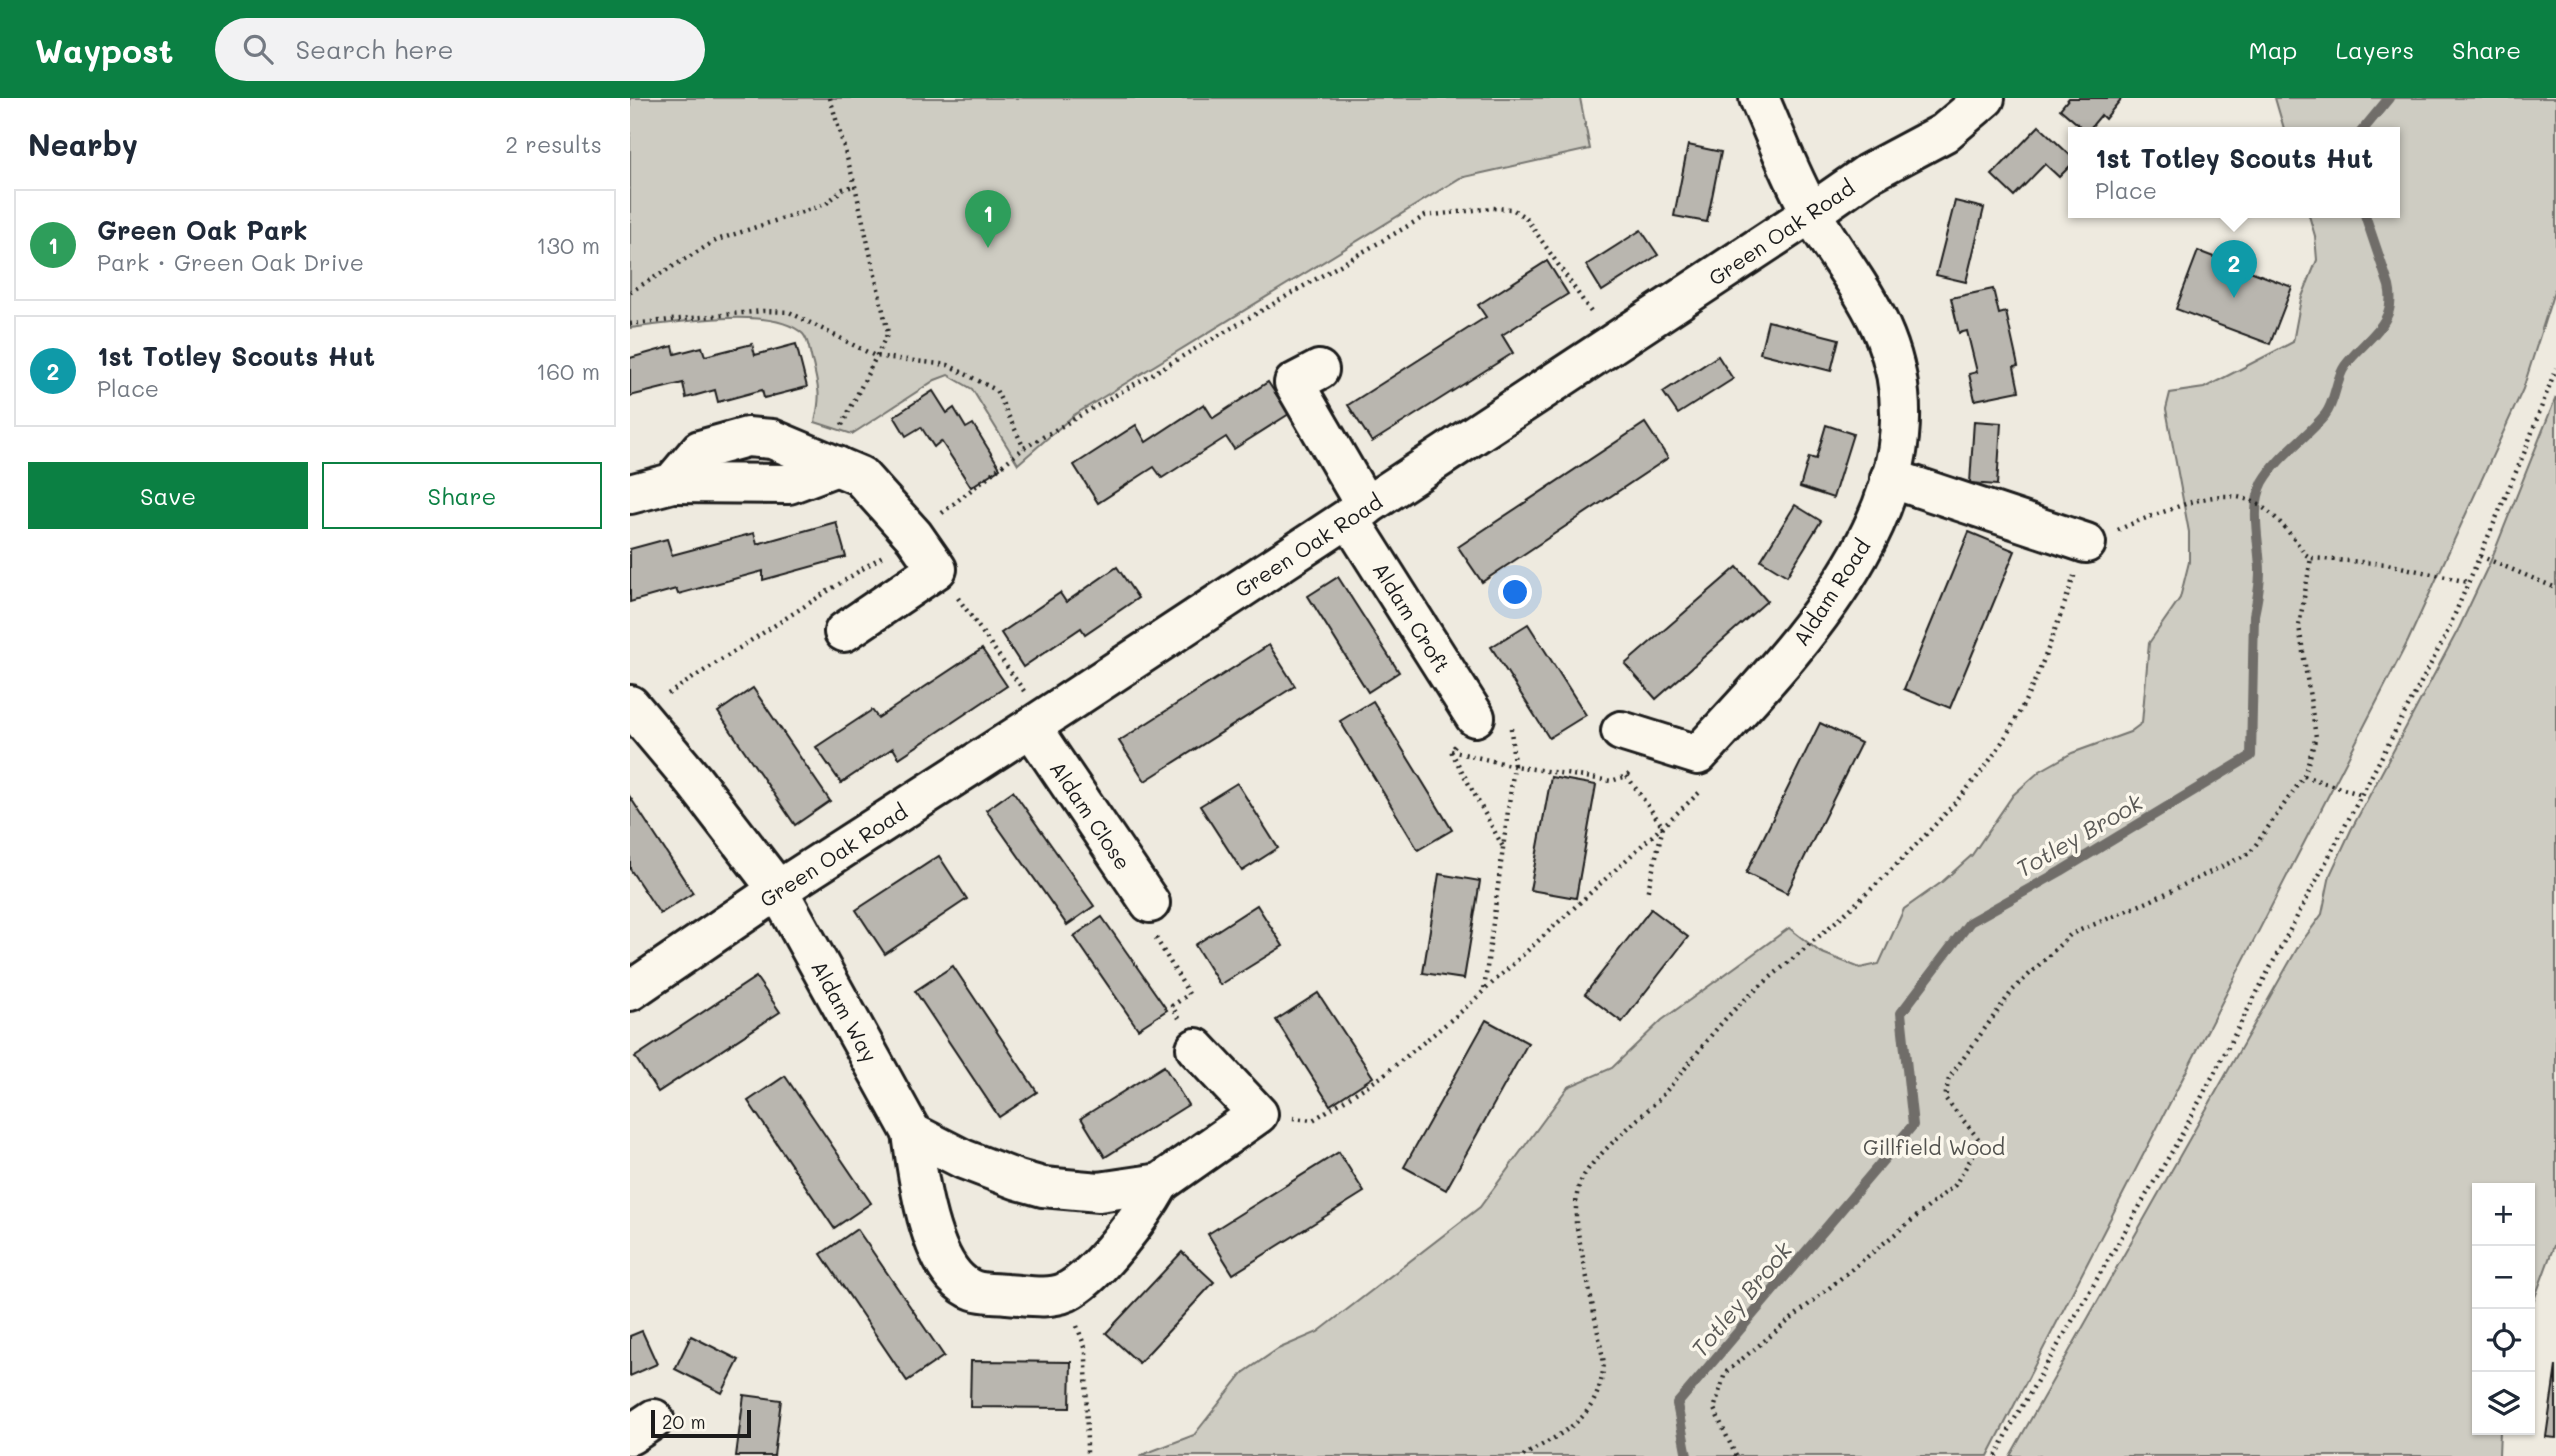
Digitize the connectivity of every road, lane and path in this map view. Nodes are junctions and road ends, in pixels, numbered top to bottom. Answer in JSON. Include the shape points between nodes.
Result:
{"nodes":[{"id":1,"x":830,"y":98,"type":"edge"},
{"id":2,"x":1759,"y":98,"type":"edge"},
{"id":3,"x":1985,"y":98,"type":"edge"},
{"id":4,"x":855,"y":186,"type":"junction"},
{"id":5,"x":1811,"y":213,"type":"junction"},
{"id":6,"x":630,"y":292,"type":"edge"},
{"id":7,"x":630,"y":324,"type":"edge"},
{"id":8,"x":1613,"y":344,"type":"junction"},
{"id":9,"x":875,"y":356,"type":"junction"},
{"id":10,"x":2556,"y":368,"type":"edge"},
{"id":11,"x":1319,"y":370,"type":"dead end"},
{"id":12,"x":1024,"y":448,"type":"junction"},
{"id":13,"x":833,"y":464,"type":"junction"},
{"id":14,"x":1890,"y":478,"type":"junction"},
{"id":15,"x":630,"y":494,"type":"edge"},
{"id":16,"x":1357,"y":512,"type":"junction"},
{"id":17,"x":914,"y":536,"type":"junction"},
{"id":18,"x":2094,"y":551,"type":"junction"},
{"id":19,"x":2480,"y":556,"type":"junction"},
{"id":20,"x":2311,"y":558,"type":"junction"},
{"id":21,"x":937,"y":569,"type":"junction"},
{"id":22,"x":2073,"y":581,"type":"junction"},
{"id":23,"x":2468,"y":582,"type":"junction"},
{"id":24,"x":2556,"y":588,"type":"edge"},
{"id":25,"x":844,"y":632,"type":"dead end"},
{"id":26,"x":634,"y":709,"type":"edge"},
{"id":27,"x":1475,"y":717,"type":"junction"},
{"id":28,"x":1038,"y":723,"type":"junction"},
{"id":29,"x":1621,"y":731,"type":"dead end"},
{"id":30,"x":1660,"y":743,"type":"junction"},
{"id":31,"x":1451,"y":751,"type":"junction"},
{"id":32,"x":1698,"y":755,"type":"junction"},
{"id":33,"x":1514,"y":766,"type":"junction"},
{"id":34,"x":1627,"y":776,"type":"junction"},
{"id":35,"x":2304,"y":776,"type":"junction"},
{"id":36,"x":2362,"y":795,"type":"junction"},
{"id":37,"x":1663,"y":827,"type":"junction"},
{"id":38,"x":1503,"y":847,"type":"junction"},
{"id":39,"x":778,"y":890,"type":"junction"},
{"id":40,"x":1647,"y":894,"type":"dead end"},
{"id":41,"x":1150,"y":903,"type":"joint"},
{"id":42,"x":630,"y":991,"type":"edge"},
{"id":43,"x":1484,"y":991,"type":"junction"},
{"id":44,"x":1196,"y":1048,"type":"joint"},
{"id":45,"x":1258,"y":1114,"type":"junction"},
{"id":46,"x":912,"y":1133,"type":"junction"},
{"id":47,"x":1160,"y":1183,"type":"junction"},
{"id":48,"x":1065,"y":1292,"type":"junction"},
{"id":49,"x":1087,"y":1456,"type":"edge"},
{"id":50,"x":1523,"y":1456,"type":"edge"},
{"id":51,"x":1737,"y":1456,"type":"edge"},
{"id":52,"x":1996,"y":1456,"type":"edge"}],
"edges":[{"from":1,"to":4,"type":"path"},
{"from":2,"to":5,"type":"street","name":"Aldam Road"},
{"from":3,"to":5,"type":"street","name":"Green Oak Road","via":[[1944,133],[1867,174]]},
{"from":4,"to":6,"type":"path","via":[[843,189],[826,204],[717,240]]},
{"from":4,"to":9,"type":"path","via":[[888,332]]},
{"from":5,"to":8,"type":"street","name":"Green Oak Road"},
{"from":5,"to":14,"type":"street","name":"Aldam Road","via":[[1856,280],[1886,341],[1901,415]]},
{"from":7,"to":9,"type":"path","via":[[789,312]]},
{"from":8,"to":12,"type":"path","via":[[1526,218],[1512,209],[1492,208],[1425,216]]},
{"from":8,"to":16,"type":"street","name":"Green Oak Road"},
{"from":9,"to":12,"type":"path","via":[[948,365],[996,390]]},
{"from":9,"to":13,"type":"path","via":[[841,425]]},
{"from":10,"to":19,"type":"path"},
{"from":11,"to":16,"type":"street","name":"Aldam Croft","via":[[1294,383]]},
{"from":12,"to":17,"type":"path"},
{"from":13,"to":15,"type":"street","via":[[772,439],[747,437],[700,450],[672,483]]},
{"from":13,"to":17,"type":"street","via":[[860,476]]},
{"from":14,"to":18,"type":"street"},
{"from":14,"to":32,"type":"street","name":"Aldam Road","via":[[1872,528],[1821,614],[1787,659]]},
{"from":16,"to":27,"type":"street","name":"Aldam Croft"},
{"from":16,"to":28,"type":"street","name":"Green Oak Road"},
{"from":17,"to":21,"type":"street"},
{"from":17,"to":26,"type":"path"},
{"from":18,"to":20,"type":"path","via":[[2120,529],[2210,496],[2236,495],[2270,511]]},
{"from":18,"to":22,"type":"path"},
{"from":18,"to":22,"type":"path"},
{"from":19,"to":23,"type":"path"},
{"from":19,"to":24,"type":"path"},
{"from":20,"to":23,"type":"path","via":[[2387,564]]},
{"from":20,"to":35,"type":"path","via":[[2299,626],[2316,737]]},
{"from":21,"to":25,"type":"street"},
{"from":21,"to":28,"type":"path"},
{"from":22,"to":50,"type":"path","via":[[2019,715],[1971,784],[1870,890],[1732,1011],[1676,1080],[1581,1180],[1576,1223],[1604,1363],[1602,1382],[1592,1407],[1575,1423]]},
{"from":23,"to":36,"type":"path","via":[[2445,637]]},
{"from":26,"to":39,"type":"street","name":"Aldam Way"},
{"from":27,"to":31,"type":"path"},
{"from":27,"to":33,"type":"path","via":[[1510,724]]},
{"from":28,"to":39,"type":"street","name":"Green Oak Road"},
{"from":28,"to":41,"type":"street","name":"Aldam Close"},
{"from":29,"to":30,"type":"street"},
{"from":30,"to":32,"type":"street"},
{"from":30,"to":34,"type":"path"},
{"from":31,"to":33,"type":"path"},
{"from":31,"to":38,"type":"path"},
{"from":32,"to":37,"type":"path","via":[[1703,789]]},
{"from":33,"to":34,"type":"path","via":[[1611,781]]},
{"from":33,"to":38,"type":"path"},
{"from":34,"to":37,"type":"path"},
{"from":35,"to":36,"type":"path"},
{"from":35,"to":51,"type":"path","via":[[2250,853],[2071,934],[2012,991],[1949,1078],[1945,1098],[1981,1142],[1955,1185],[1725,1373],[1714,1409]]},
{"from":36,"to":52,"type":"path","via":[[2181,1136]]},
{"from":37,"to":40,"type":"path"},
{"from":37,"to":43,"type":"path"},
{"from":38,"to":43,"type":"path"},
{"from":39,"to":42,"type":"street","name":"Green Oak Road"},
{"from":39,"to":46,"type":"street","name":"Aldam Way"},
{"from":41,"to":44,"type":"path","via":[[1158,914],[1146,922],[1189,994],[1172,1006]]},
{"from":43,"to":45,"type":"path","via":[[1381,1077],[1312,1120]]},
{"from":44,"to":45,"type":"street"},
{"from":45,"to":47,"type":"street"},
{"from":46,"to":47,"type":"street","via":[[963,1159],[1043,1186],[1099,1192]]},
{"from":46,"to":48,"type":"street","name":"Aldam Way","via":[[931,1229],[953,1275],[970,1291],[1044,1297]]},
{"from":47,"to":48,"type":"street","via":[[1143,1213],[1102,1262]]},
{"from":48,"to":49,"type":"path","via":[[1086,1350]]}]}
